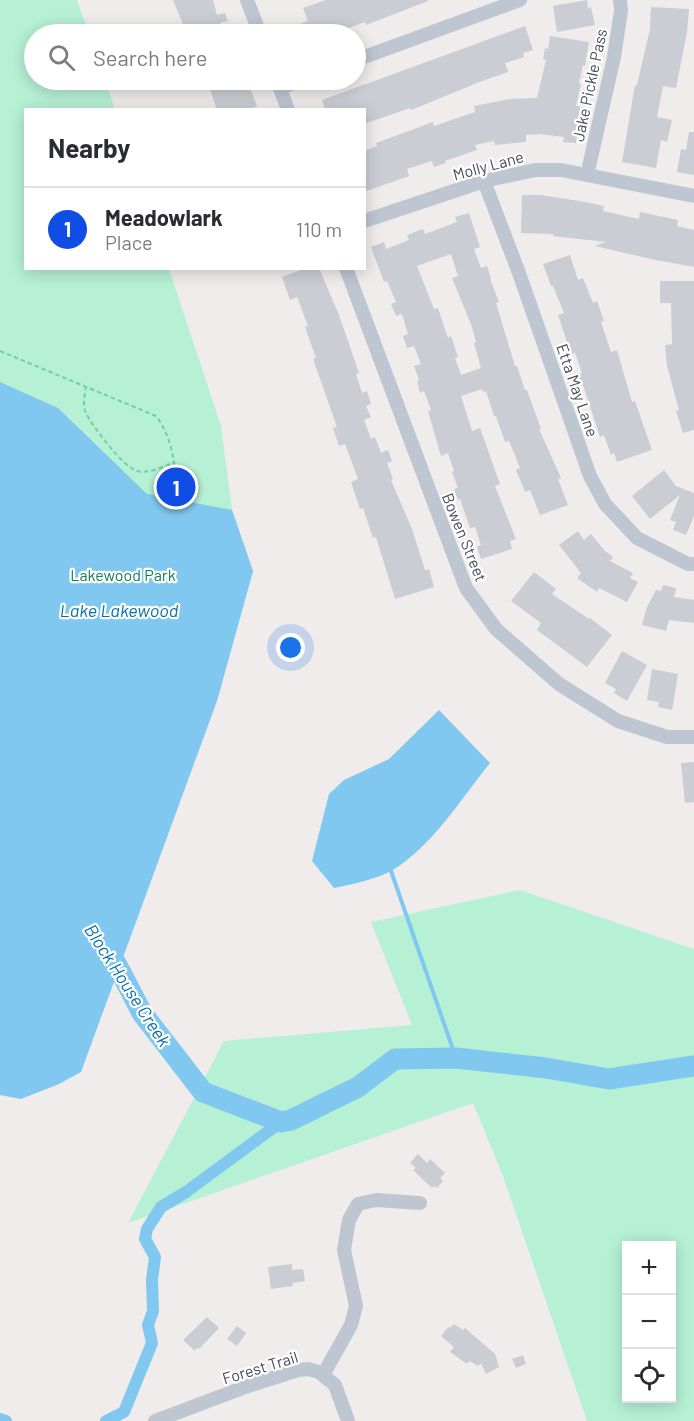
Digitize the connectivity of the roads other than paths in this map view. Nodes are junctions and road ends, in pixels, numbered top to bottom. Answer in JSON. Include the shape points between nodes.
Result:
{"nodes":[{"id":1,"x":247,"y":0,"type":"edge"},
{"id":2,"x":520,"y":0,"type":"edge"},
{"id":3,"x":620,"y":0,"type":"edge"},
{"id":4,"x":256,"y":24,"type":"edge"},
{"id":5,"x":366,"y":56,"type":"edge"},
{"id":6,"x":280,"y":90,"type":"edge"},
{"id":7,"x":287,"y":108,"type":"edge"},
{"id":8,"x":587,"y":175,"type":"junction"},
{"id":9,"x":484,"y":181,"type":"junction"},
{"id":10,"x":694,"y":196,"type":"edge"},
{"id":11,"x":366,"y":220,"type":"edge"},
{"id":12,"x":347,"y":270,"type":"edge"},
{"id":13,"x":694,"y":564,"type":"edge"},
{"id":14,"x":694,"y":737,"type":"edge"},
{"id":15,"x":420,"y":1203,"type":"dead end"},
{"id":16,"x":323,"y":1375,"type":"junction"},
{"id":17,"x":155,"y":1421,"type":"edge"},
{"id":18,"x":348,"y":1421,"type":"edge"}],
"edges":[{"from":1,"to":4,"type":"street"},
{"from":2,"to":5,"type":"street"},
{"from":3,"to":8,"type":"street","name":"Jake Pickle Pass","via":[[614,57]]},
{"from":6,"to":7,"type":"street"},
{"from":8,"to":9,"type":"street","name":"Molly Lane","via":[[534,170]]},
{"from":8,"to":10,"type":"street","name":"Molly Lane"},
{"from":9,"to":11,"type":"street","name":"Molly Lane"},
{"from":9,"to":13,"type":"street","name":"Etta May Lane","via":[[590,476],[605,504],[637,538]]},
{"from":12,"to":14,"type":"street","name":"Bowen Street","via":[[466,588],[496,629],[559,684],[618,721],[667,736]]},
{"from":15,"to":16,"type":"street","via":[[376,1200],[358,1204],[349,1220],[344,1250],[356,1306],[351,1325]]},
{"from":16,"to":17,"type":"street","name":"Forest Trail","via":[[298,1370]]},
{"from":16,"to":18,"type":"street","via":[[335,1385]]}]}
